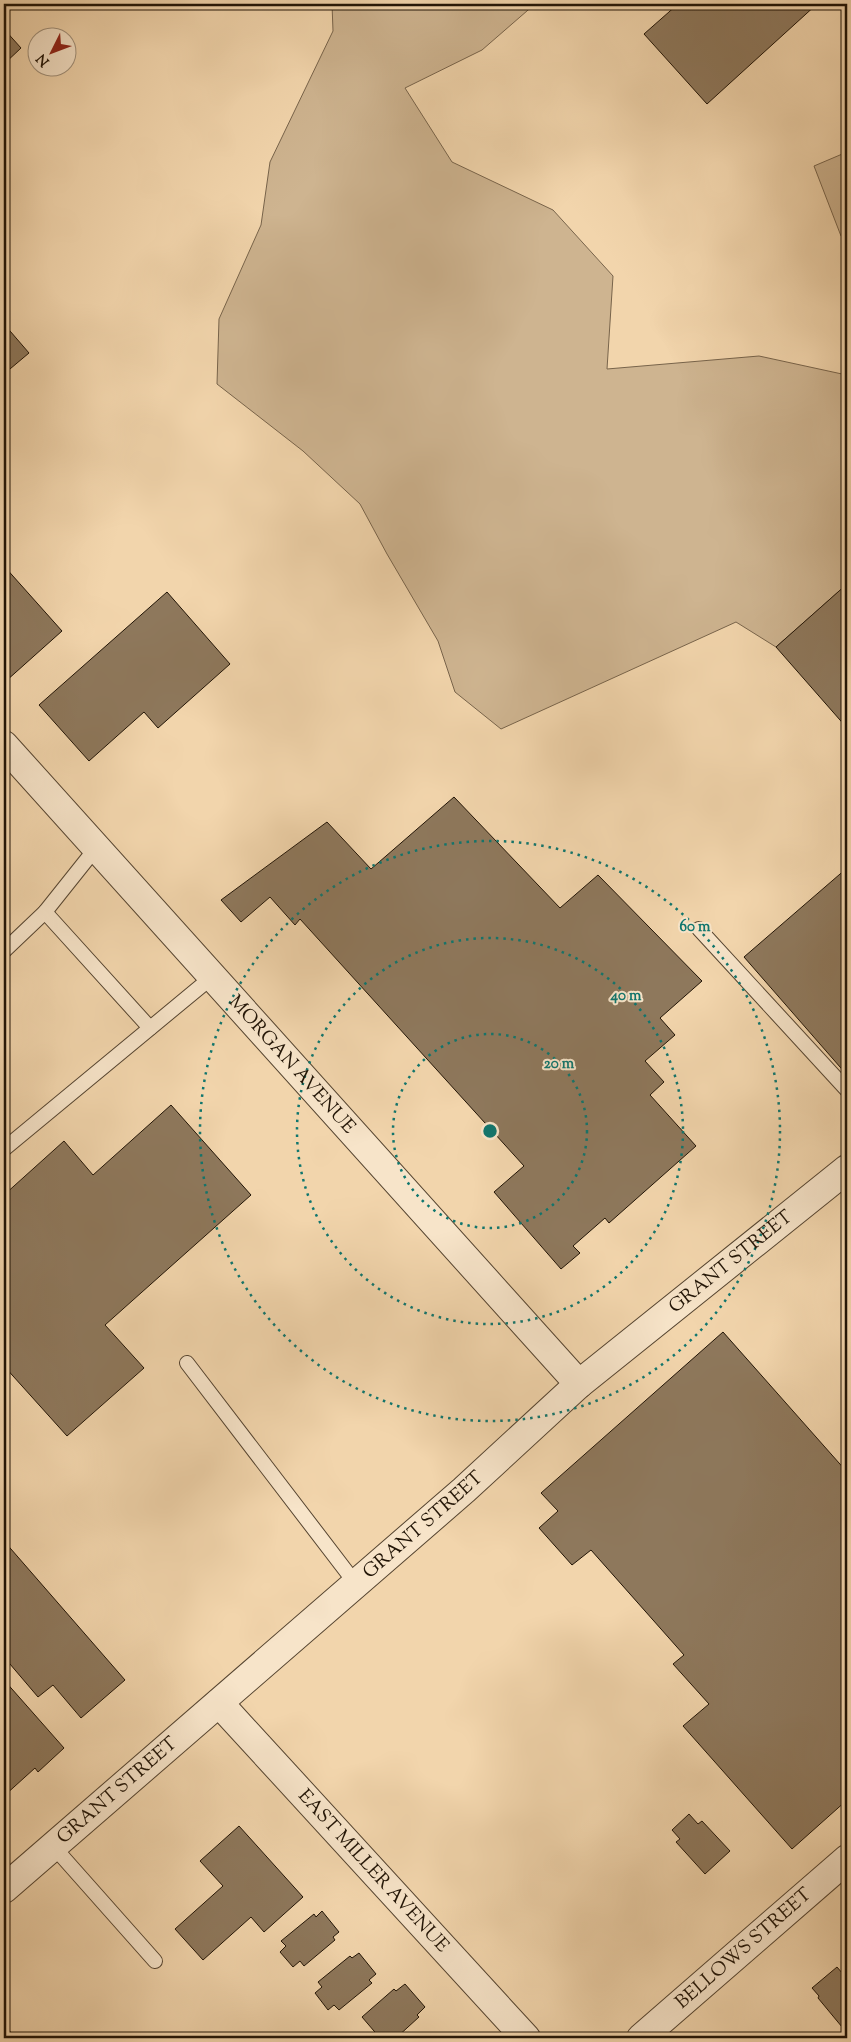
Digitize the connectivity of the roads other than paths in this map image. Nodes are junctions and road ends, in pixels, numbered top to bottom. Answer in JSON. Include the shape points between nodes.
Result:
{"nodes":[{"id":1,"x":4,"y":745,"type":"edge"},
{"id":2,"x":96,"y":848,"type":"junction"},
{"id":3,"x":45,"y":912,"type":"junction"},
{"id":4,"x":699,"y":929,"type":"dead end"},
{"id":5,"x":4,"y":951,"type":"edge"},
{"id":6,"x":212,"y":977,"type":"junction"},
{"id":7,"x":150,"y":1028,"type":"junction"},
{"id":8,"x":847,"y":1090,"type":"edge"},
{"id":9,"x":4,"y":1148,"type":"edge"},
{"id":10,"x":847,"y":1168,"type":"edge"},
{"id":11,"x":187,"y":1363,"type":"dead end"},
{"id":12,"x":579,"y":1384,"type":"junction"},
{"id":13,"x":356,"y":1584,"type":"junction"},
{"id":14,"x":219,"y":1703,"type":"junction"},
{"id":15,"x":53,"y":1846,"type":"junction"},
{"id":16,"x":847,"y":1859,"type":"edge"},
{"id":17,"x":4,"y":1889,"type":"edge"},
{"id":18,"x":155,"y":1961,"type":"dead end"},
{"id":19,"x":526,"y":2038,"type":"edge"},
{"id":20,"x":642,"y":2038,"type":"edge"}],
"edges":[{"from":1,"to":2,"type":"street","name":"MORGAN AVENUE"},
{"from":2,"to":3,"type":"lane"},
{"from":2,"to":6,"type":"street","name":"MORGAN AVENUE"},
{"from":3,"to":5,"type":"lane"},
{"from":3,"to":7,"type":"lane"},
{"from":4,"to":8,"type":"lane"},
{"from":6,"to":7,"type":"lane"},
{"from":6,"to":12,"type":"street","name":"MORGAN AVENUE"},
{"from":7,"to":9,"type":"lane"},
{"from":10,"to":12,"type":"street","name":"GRANT STREET"},
{"from":11,"to":13,"type":"lane"},
{"from":12,"to":13,"type":"street","name":"GRANT STREET"},
{"from":13,"to":14,"type":"street","name":"GRANT STREET"},
{"from":14,"to":15,"type":"street","name":"GRANT STREET"},
{"from":14,"to":19,"type":"street","name":"EAST MILLER AVENUE"},
{"from":15,"to":17,"type":"street","name":"GRANT STREET"},
{"from":15,"to":18,"type":"lane"},
{"from":16,"to":20,"type":"street","name":"BELLOWS STREET"}]}
